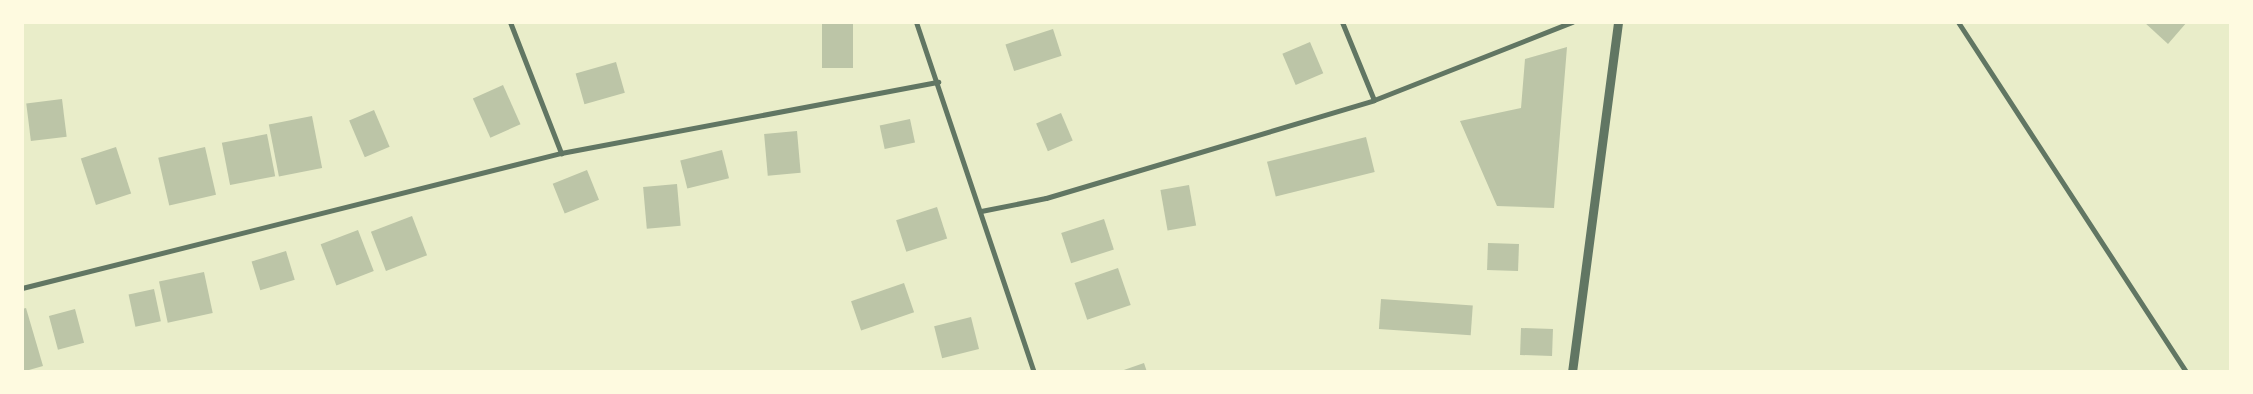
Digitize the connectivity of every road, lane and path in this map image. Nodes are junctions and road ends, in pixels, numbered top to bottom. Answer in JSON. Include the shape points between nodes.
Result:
{"nodes":[{"id":1,"x":510,"y":22,"type":"edge"},
{"id":2,"x":916,"y":22,"type":"edge"},
{"id":3,"x":1342,"y":22,"type":"edge"},
{"id":4,"x":1572,"y":22,"type":"edge"},
{"id":5,"x":1618,"y":22,"type":"edge"},
{"id":6,"x":1958,"y":22,"type":"edge"},
{"id":7,"x":938,"y":82,"type":"junction"},
{"id":8,"x":1374,"y":100,"type":"junction"},
{"id":9,"x":561,"y":153,"type":"junction"},
{"id":10,"x":981,"y":211,"type":"junction"},
{"id":11,"x":22,"y":288,"type":"edge"},
{"id":12,"x":1034,"y":372,"type":"edge"},
{"id":13,"x":1572,"y":372,"type":"edge"},
{"id":14,"x":2186,"y":372,"type":"edge"}],
"edges":[{"from":1,"to":9,"type":"street"},
{"from":2,"to":7,"type":"street"},
{"from":3,"to":8,"type":"street"},
{"from":4,"to":8,"type":"street"},
{"from":5,"to":13,"type":"street"},
{"from":6,"to":14,"type":"street"},
{"from":7,"to":9,"type":"street"},
{"from":7,"to":10,"type":"street"},
{"from":8,"to":10,"type":"street","via":[[1046,198]]},
{"from":9,"to":11,"type":"street"},
{"from":10,"to":12,"type":"street"}]}
